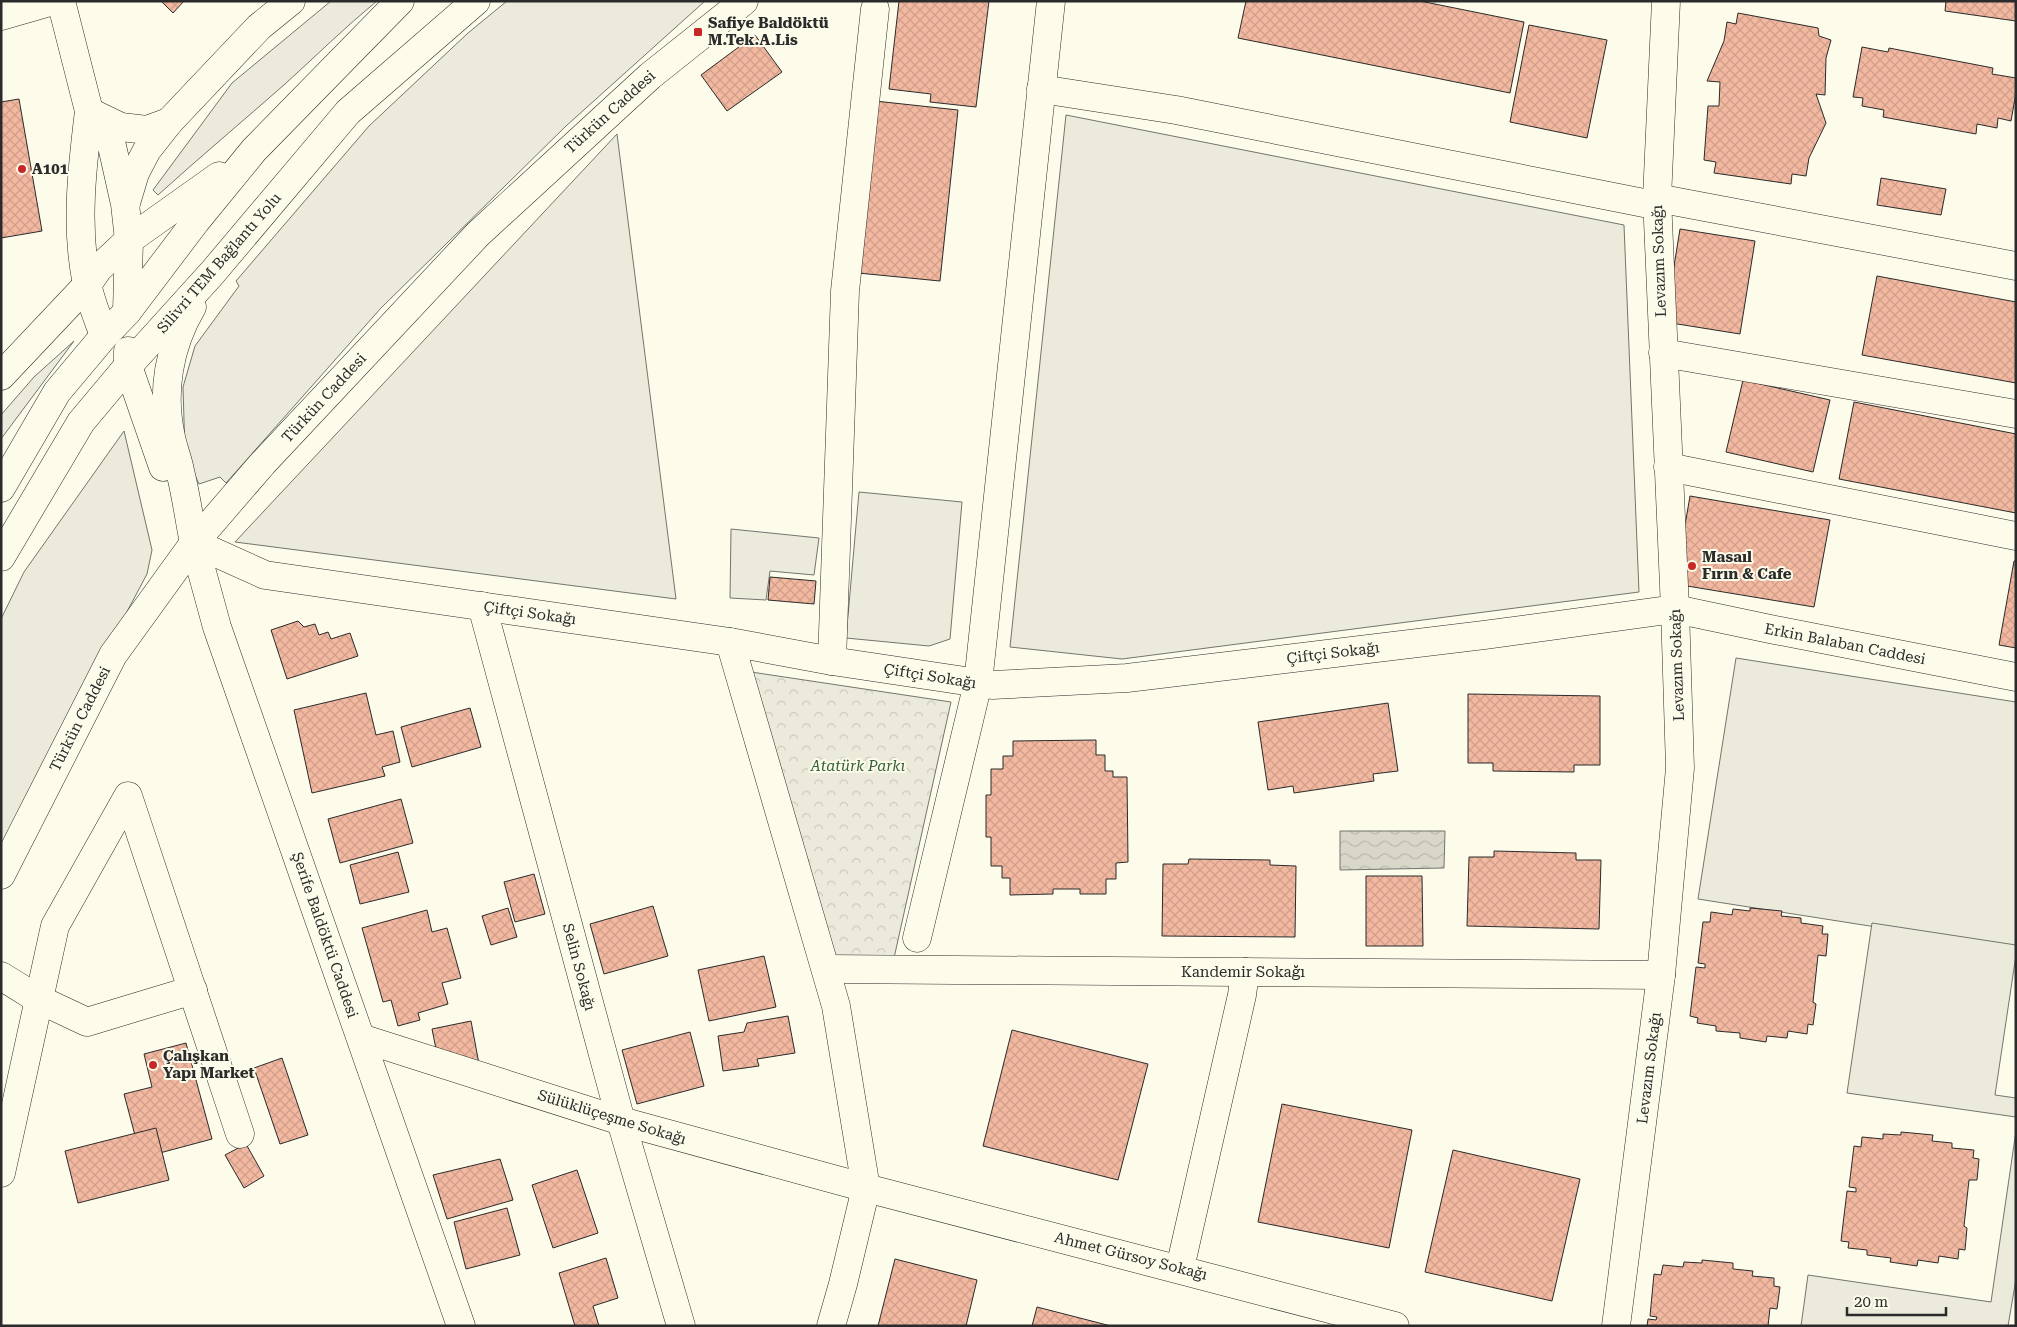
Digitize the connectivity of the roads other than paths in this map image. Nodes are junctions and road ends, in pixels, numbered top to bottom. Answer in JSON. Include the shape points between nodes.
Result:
{"nodes":[{"id":1,"x":53,"y":1,"type":"edge"},
{"id":2,"x":61,"y":1,"type":"edge"},
{"id":3,"x":291,"y":1,"type":"edge"},
{"id":4,"x":400,"y":1,"type":"edge"},
{"id":5,"x":476,"y":1,"type":"edge"},
{"id":6,"x":744,"y":1,"type":"edge"},
{"id":7,"x":1051,"y":1,"type":"edge"},
{"id":8,"x":1666,"y":1,"type":"edge"},
{"id":9,"x":875,"y":9,"type":"dead end"},
{"id":10,"x":1,"y":16,"type":"edge"},
{"id":11,"x":1041,"y":89,"type":"junction"},
{"id":12,"x":89,"y":111,"type":"junction"},
{"id":13,"x":169,"y":122,"type":"junction"},
{"id":14,"x":254,"y":150,"type":"junction"},
{"id":15,"x":1655,"y":201,"type":"junction"},
{"id":16,"x":125,"y":204,"type":"junction"},
{"id":17,"x":129,"y":240,"type":"junction"},
{"id":18,"x":2016,"y":266,"type":"edge"},
{"id":19,"x":213,"y":272,"type":"junction"},
{"id":20,"x":87,"y":285,"type":"junction"},
{"id":21,"x":128,"y":312,"type":"junction"},
{"id":22,"x":104,"y":336,"type":"junction"},
{"id":23,"x":1663,"y":353,"type":"junction"},
{"id":24,"x":128,"y":366,"type":"junction"},
{"id":25,"x":1,"y":376,"type":"edge"},
{"id":26,"x":2016,"y":414,"type":"edge"},
{"id":27,"x":1668,"y":467,"type":"junction"},
{"id":28,"x":1,"y":488,"type":"edge"},
{"id":29,"x":2016,"y":536,"type":"edge"},
{"id":30,"x":194,"y":543,"type":"junction"},
{"id":31,"x":1,"y":556,"type":"edge"},
{"id":32,"x":482,"y":606,"type":"junction"},
{"id":33,"x":1676,"y":609,"type":"junction"},
{"id":34,"x":730,"y":642,"type":"junction"},
{"id":35,"x":832,"y":660,"type":"junction"},
{"id":36,"x":2016,"y":677,"type":"edge"},
{"id":37,"x":978,"y":683,"type":"junction"},
{"id":38,"x":1,"y":875,"type":"edge"},
{"id":39,"x":917,"y":938,"type":"dead end"},
{"id":40,"x":826,"y":969,"type":"junction"},
{"id":41,"x":1245,"y":972,"type":"junction"},
{"id":42,"x":1660,"y":975,"type":"junction"},
{"id":43,"x":1,"y":976,"type":"edge"},
{"id":44,"x":192,"y":990,"type":"junction"},
{"id":45,"x":38,"y":999,"type":"junction"},
{"id":46,"x":361,"y":1038,"type":"junction"},
{"id":47,"x":621,"y":1121,"type":"junction"},
{"id":48,"x":240,"y":1134,"type":"dead end"},
{"id":49,"x":1,"y":1173,"type":"edge"},
{"id":50,"x":866,"y":1188,"type":"junction"},
{"id":51,"x":1180,"y":1268,"type":"junction"},
{"id":52,"x":460,"y":1326,"type":"edge"},
{"id":53,"x":681,"y":1326,"type":"edge"},
{"id":54,"x":831,"y":1326,"type":"edge"},
{"id":55,"x":1395,"y":1326,"type":"edge"},
{"id":56,"x":1616,"y":1326,"type":"edge"}],
"edges":[{"from":1,"to":10,"type":"main road"},
{"from":2,"to":12,"type":"main road"},
{"from":3,"to":13,"type":"main road","via":[[259,27]]},
{"from":4,"to":14,"type":"main road"},
{"from":5,"to":19,"type":"main road","name":"Silivri TEM Bağlantı Yolu","via":[[348,112]]},
{"from":6,"to":30,"type":"main road","name":"Türkün Caddesi","via":[[650,76],[478,234],[263,463]]},
{"from":7,"to":11,"type":"main road"},
{"from":8,"to":15,"type":"main road","name":"Levazım Sokağı"},
{"from":9,"to":35,"type":"main road","via":[[845,291]]},
{"from":11,"to":15,"type":"main road","via":[[1176,110]]},
{"from":11,"to":37,"type":"main road"},
{"from":12,"to":13,"type":"main road","via":[[121,127],[147,130]]},
{"from":12,"to":16,"type":"main road","via":[[112,146]]},
{"from":12,"to":20,"type":"main road","via":[[81,210]]},
{"from":13,"to":16,"type":"main road","via":[[134,173]]},
{"from":14,"to":17,"type":"main road"},
{"from":14,"to":21,"type":"main road"},
{"from":15,"to":18,"type":"main road"},
{"from":15,"to":23,"type":"main road","name":"Levazım Sokağı"},
{"from":16,"to":17,"type":"main road"},
{"from":17,"to":20,"type":"main road","via":[[98,269]]},
{"from":17,"to":21,"type":"main road"},
{"from":19,"to":24,"type":"main road","name":"Silivri TEM Bağlantı Yolu"},
{"from":19,"to":30,"type":"main road","via":[[181,326],[171,360],[166,399]]},
{"from":20,"to":22,"type":"main road"},
{"from":20,"to":25,"type":"main road"},
{"from":21,"to":22,"type":"main road"},
{"from":21,"to":24,"type":"main road"},
{"from":22,"to":24,"type":"main road","via":[[111,351]]},
{"from":22,"to":28,"type":"main road","via":[[58,392]]},
{"from":23,"to":26,"type":"main road"},
{"from":23,"to":27,"type":"main road","name":"Levazım Sokağı"},
{"from":24,"to":30,"type":"main road","via":[[170,486]]},
{"from":24,"to":31,"type":"main road","name":"Silivri TEM Bağlantı Yolu","via":[[81,422]]},
{"from":27,"to":29,"type":"main road"},
{"from":27,"to":33,"type":"main road","name":"Levazım Sokağı"},
{"from":30,"to":32,"type":"main road","name":"Çiftçi Sokağı","via":[[265,575]]},
{"from":30,"to":38,"type":"main road","name":"Türkün Caddesi","via":[[113,655]]},
{"from":30,"to":46,"type":"main road","name":"Şerife Baldöktü Caddesi","via":[[217,627]]},
{"from":32,"to":34,"type":"main road","name":"Çiftçi Sokağı"},
{"from":32,"to":47,"type":"main road","name":"Selin Sokağı"},
{"from":33,"to":36,"type":"main road","name":"Erkin Balaban Caddesi"},
{"from":33,"to":37,"type":"main road","name":"Çiftçi Sokağı","via":[[1127,678]]},
{"from":33,"to":42,"type":"main road","name":"Levazım Sokağı","via":[[1680,768]]},
{"from":34,"to":35,"type":"main road","name":"Çiftçi Sokağı"},
{"from":34,"to":40,"type":"main road"},
{"from":35,"to":37,"type":"main road","name":"Çiftçi Sokağı"},
{"from":37,"to":39,"type":"main road"},
{"from":40,"to":41,"type":"main road","name":"Kandemir Sokağı"},
{"from":40,"to":50,"type":"main road","via":[[836,1006]]},
{"from":41,"to":42,"type":"main road","name":"Kandemir Sokağı"},
{"from":41,"to":51,"type":"main road"},
{"from":42,"to":56,"type":"main road","name":"Levazım Sokağı"},
{"from":43,"to":45,"type":"main road"},
{"from":44,"to":45,"type":"main road","via":[[87,1022]]},
{"from":44,"to":45,"type":"main road","via":[[128,796],[55,926]]},
{"from":44,"to":48,"type":"main road"},
{"from":45,"to":49,"type":"main road"},
{"from":46,"to":47,"type":"main road","name":"Sülüklüçeşme Sokağı"},
{"from":46,"to":52,"type":"main road","name":"Şerife Baldöktü Caddesi"},
{"from":47,"to":50,"type":"main road","name":"Sülüklüçeşme Sokağı"},
{"from":47,"to":53,"type":"main road","name":"Selin Sokağı"},
{"from":50,"to":51,"type":"main road","name":"Ahmet Gürsoy Sokağı"},
{"from":50,"to":54,"type":"main road"},
{"from":51,"to":55,"type":"main road","name":"Ahmet Gürsoy Sokağı"}]}
